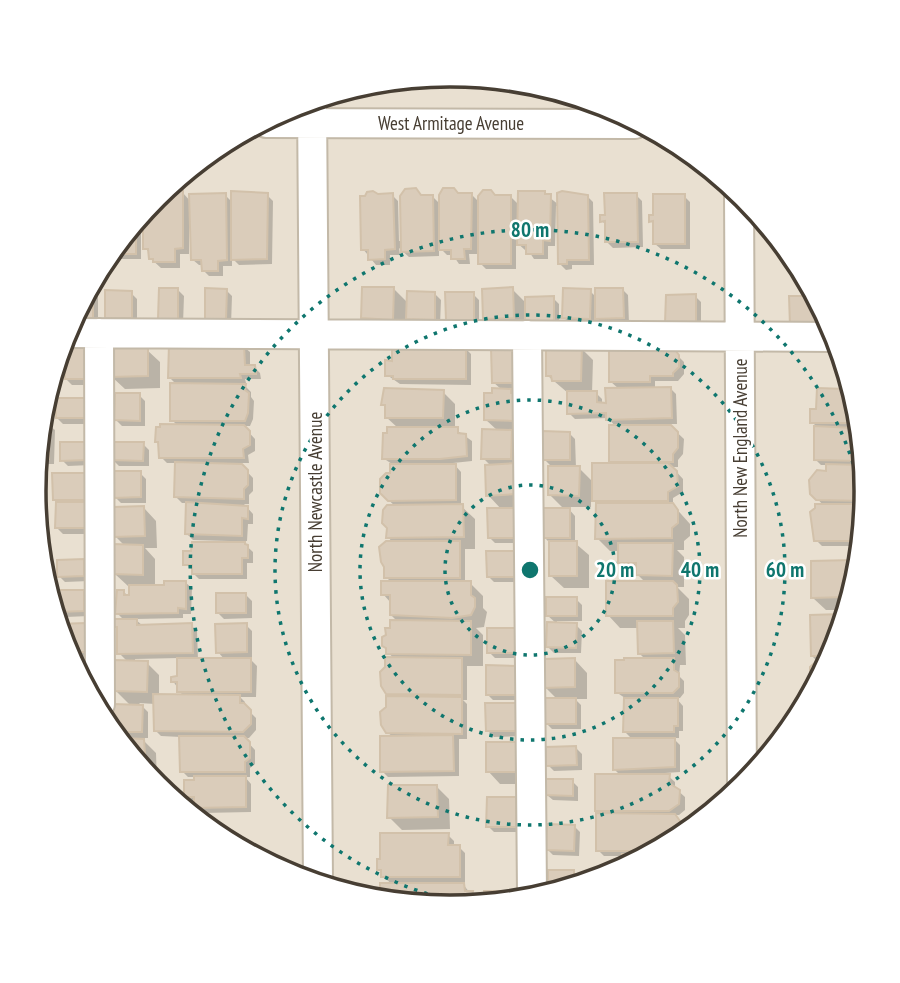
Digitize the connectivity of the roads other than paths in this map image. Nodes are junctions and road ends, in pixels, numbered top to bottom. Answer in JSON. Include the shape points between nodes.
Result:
{"nodes":[{"id":1,"x":312,"y":113,"type":"edge"},
{"id":2,"x":617,"y":123,"type":"edge"},
{"id":3,"x":739,"y":208,"type":"edge"},
{"id":4,"x":78,"y":333,"type":"edge"},
{"id":5,"x":99,"y":333,"type":"junction"},
{"id":6,"x":314,"y":334,"type":"junction"},
{"id":7,"x":527,"y":335,"type":"junction"},
{"id":8,"x":740,"y":336,"type":"junction"},
{"id":9,"x":824,"y":337,"type":"edge"},
{"id":10,"x":100,"y":694,"type":"edge"},
{"id":11,"x":743,"y":770,"type":"edge"},
{"id":12,"x":318,"y":874,"type":"edge"},
{"id":13,"x":532,"y":887,"type":"edge"}],
"edges":[{"from":1,"to":2,"type":"street","name":"West Armitage Avenue"},
{"from":1,"to":6,"type":"street","name":"North Newcastle Avenue"},
{"from":3,"to":8,"type":"street","name":"North New England Avenue"},
{"from":4,"to":5,"type":"street"},
{"from":5,"to":6,"type":"street"},
{"from":5,"to":10,"type":"street"},
{"from":6,"to":7,"type":"street"},
{"from":6,"to":12,"type":"street","name":"North Newcastle Avenue"},
{"from":7,"to":8,"type":"street"},
{"from":7,"to":13,"type":"street"},
{"from":8,"to":9,"type":"street"},
{"from":8,"to":11,"type":"street","name":"North New England Avenue"}]}
